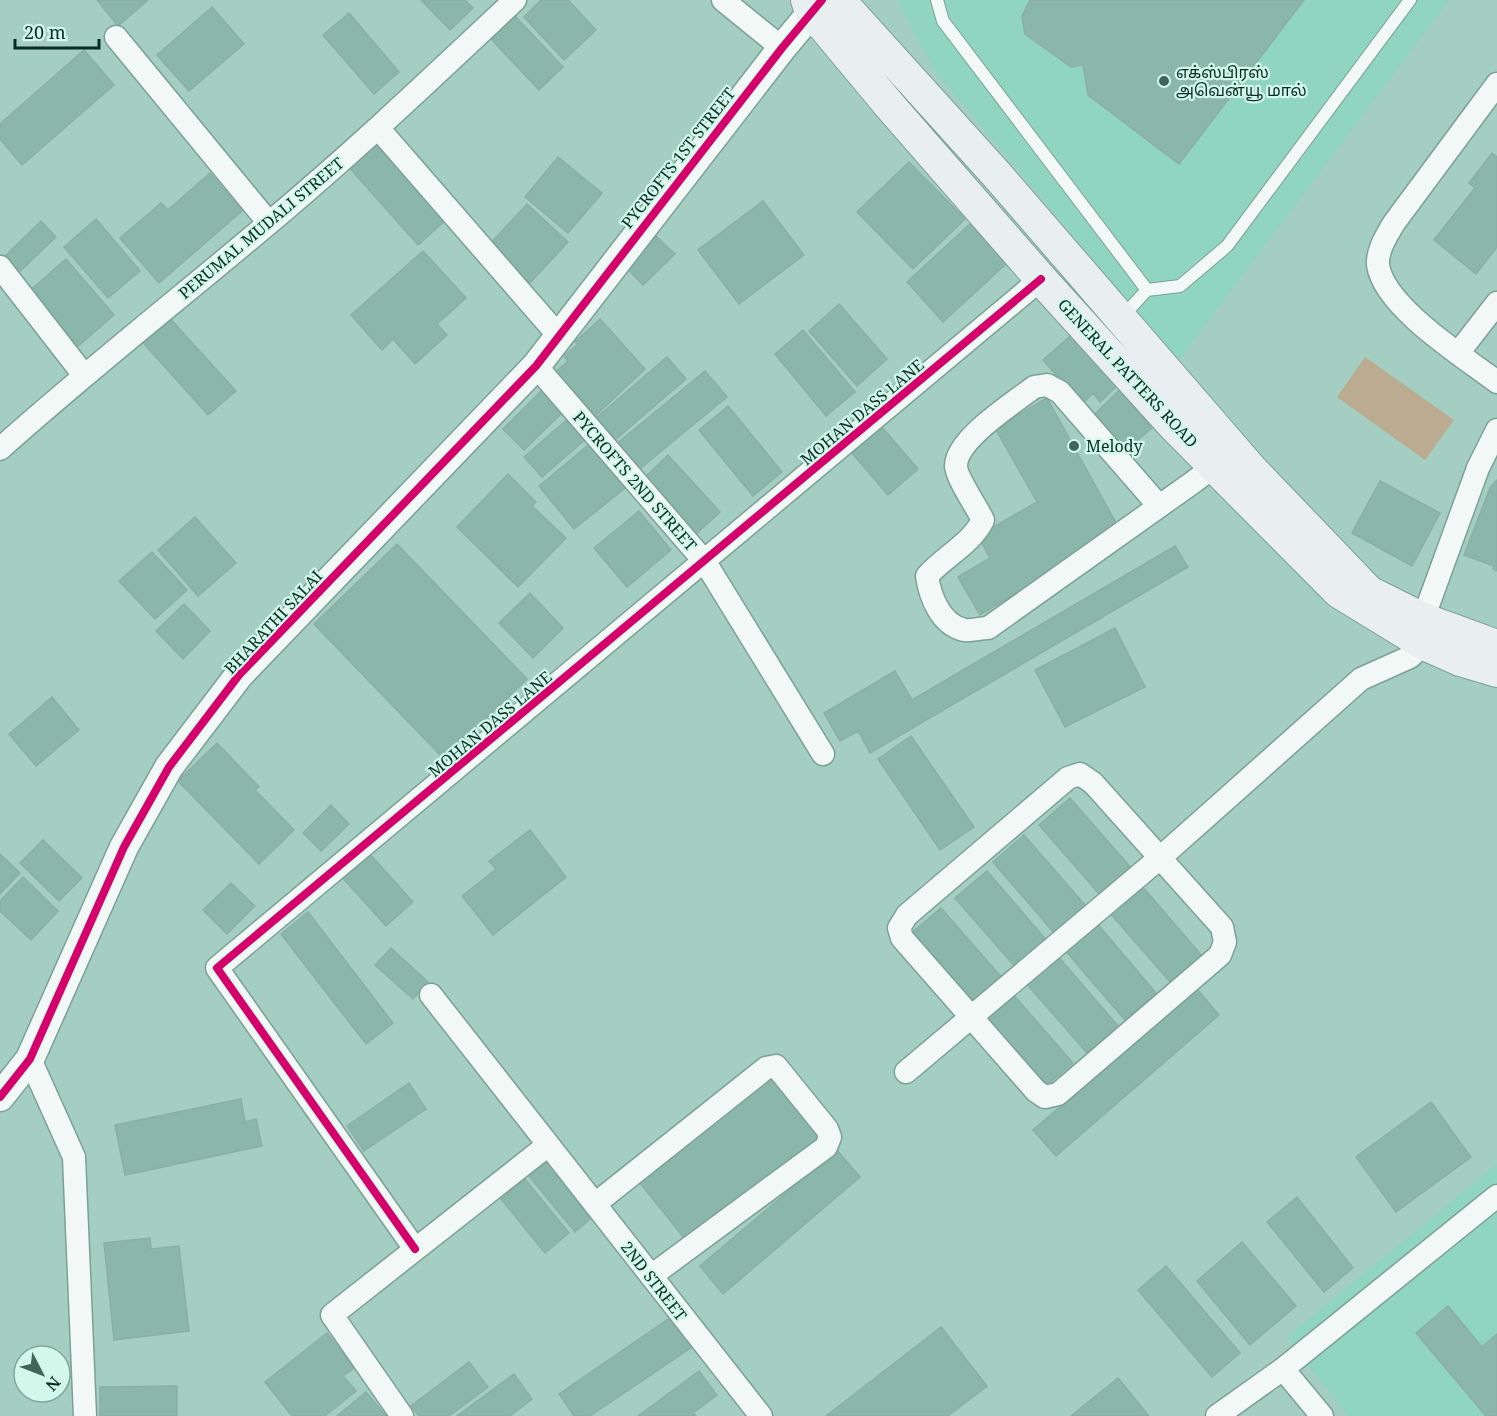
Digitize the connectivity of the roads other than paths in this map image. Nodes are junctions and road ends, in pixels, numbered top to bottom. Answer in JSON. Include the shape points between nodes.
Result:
{"nodes":[{"id":1,"x":515,"y":0,"type":"edge"},
{"id":2,"x":723,"y":0,"type":"edge"},
{"id":3,"x":936,"y":0,"type":"edge"},
{"id":4,"x":1410,"y":0,"type":"edge"},
{"id":5,"x":820,"y":3,"type":"edge"},
{"id":6,"x":116,"y":37,"type":"dead end"},
{"id":7,"x":782,"y":48,"type":"junction"},
{"id":8,"x":1497,"y":84,"type":"edge"},
{"id":9,"x":378,"y":128,"type":"junction"},
{"id":10,"x":269,"y":223,"type":"junction"},
{"id":11,"x":0,"y":267,"type":"edge"},
{"id":12,"x":1041,"y":279,"type":"junction"},
{"id":13,"x":1147,"y":290,"type":"junction"},
{"id":14,"x":1497,"y":303,"type":"edge"},
{"id":15,"x":1121,"y":319,"type":"junction"},
{"id":16,"x":558,"y":335,"type":"junction"},
{"id":17,"x":1459,"y":352,"type":"junction"},
{"id":18,"x":536,"y":366,"type":"junction"},
{"id":19,"x":83,"y":374,"type":"junction"},
{"id":20,"x":1497,"y":382,"type":"edge"},
{"id":21,"x":1497,"y":430,"type":"edge"},
{"id":22,"x":0,"y":449,"type":"edge"},
{"id":23,"x":1215,"y":466,"type":"junction"},
{"id":24,"x":1159,"y":506,"type":"junction"},
{"id":25,"x":705,"y":562,"type":"junction"},
{"id":26,"x":1424,"y":632,"type":"junction"},
{"id":27,"x":1497,"y":646,"type":"edge"},
{"id":28,"x":1497,"y":670,"type":"edge"},
{"id":29,"x":823,"y":754,"type":"dead end"},
{"id":30,"x":1161,"y":857,"type":"junction"},
{"id":31,"x":430,"y":995,"type":"dead end"},
{"id":32,"x":971,"y":1017,"type":"junction"},
{"id":33,"x":30,"y":1059,"type":"junction"},
{"id":34,"x":906,"y":1072,"type":"dead end"},
{"id":35,"x":0,"y":1097,"type":"edge"},
{"id":36,"x":548,"y":1145,"type":"junction"},
{"id":37,"x":1497,"y":1196,"type":"edge"},
{"id":38,"x":595,"y":1204,"type":"junction"},
{"id":39,"x":415,"y":1249,"type":"junction"},
{"id":40,"x":651,"y":1276,"type":"junction"},
{"id":41,"x":1283,"y":1369,"type":"junction"},
{"id":42,"x":86,"y":1416,"type":"edge"},
{"id":43,"x":402,"y":1416,"type":"edge"},
{"id":44,"x":761,"y":1416,"type":"edge"},
{"id":45,"x":1217,"y":1416,"type":"edge"},
{"id":46,"x":1322,"y":1416,"type":"edge"}],
"edges":[{"from":1,"to":9,"type":"street","name":"PERUMAL MUDALI STREET"},
{"from":2,"to":7,"type":"street"},
{"from":3,"to":13,"type":"lane","via":[[943,21]]},
{"from":4,"to":13,"type":"lane","via":[[1227,246],[1180,286]]},
{"from":5,"to":7,"type":"street","name":"PYCROFTS 1ST STREET"},
{"from":5,"to":12,"type":"main road","name":"GENERAL PATTERS ROAD","via":[[890,106]]},
{"from":5,"to":15,"type":"main road","name":"GENERAL PATTERS ROAD","via":[[989,166]]},
{"from":6,"to":10,"type":"street"},
{"from":7,"to":16,"type":"street","name":"PYCROFTS 1ST STREET"},
{"from":8,"to":17,"type":"street","via":[[1394,222],[1382,244],[1378,263],[1394,300]]},
{"from":9,"to":10,"type":"street","name":"PERUMAL MUDALI STREET"},
{"from":9,"to":16,"type":"street"},
{"from":10,"to":19,"type":"street","name":"PERUMAL MUDALI STREET"},
{"from":11,"to":19,"type":"street"},
{"from":12,"to":23,"type":"main road","name":"GENERAL PATTERS ROAD"},
{"from":12,"to":25,"type":"street","name":"MOHAN DASS LANE"},
{"from":13,"to":15,"type":"lane"},
{"from":14,"to":17,"type":"street"},
{"from":15,"to":26,"type":"main road","name":"GENERAL PATTERS ROAD","via":[[1251,469],[1369,592]]},
{"from":16,"to":18,"type":"street","name":"BHARATHI SALAI"},
{"from":17,"to":20,"type":"street"},
{"from":18,"to":25,"type":"street","name":"PYCROFTS 2ND STREET"},
{"from":18,"to":33,"type":"street","name":"BHARATHI SALAI","via":[[239,675],[169,767],[124,847]]},
{"from":19,"to":22,"type":"street","name":"PERUMAL MUDALI STREET"},
{"from":21,"to":26,"type":"street","via":[[1478,468]]},
{"from":23,"to":24,"type":"street"},
{"from":23,"to":26,"type":"main road","name":"GENERAL PATTERS ROAD","via":[[1339,592]]},
{"from":24,"to":24,"type":"street","via":[[988,628],[964,630],[947,620],[930,596],[927,576],[975,535],[983,520],[956,468],[959,453],[971,438],[1034,387],[1047,385],[1060,392]]},
{"from":25,"to":29,"type":"street","name":"PYCROFTS 2ND STREET"},
{"from":25,"to":39,"type":"street","name":"MOHAN DASS LANE","via":[[217,968]]},
{"from":26,"to":27,"type":"main road","name":"GENERAL PATTERS ROAD"},
{"from":26,"to":28,"type":"main road","name":"GENERAL PATTERS ROAD","via":[[1460,660]]},
{"from":26,"to":30,"type":"street","via":[[1410,657],[1361,679]]},
{"from":30,"to":32,"type":"street"},
{"from":30,"to":32,"type":"street","via":[[1221,927],[1225,942],[1220,955],[1058,1094],[1046,1097],[1036,1092]]},
{"from":30,"to":32,"type":"street","via":[[1093,783],[1080,774],[1068,778],[907,915],[899,928],[902,938]]},
{"from":31,"to":36,"type":"street","name":"2ND STREET"},
{"from":32,"to":34,"type":"street"},
{"from":33,"to":35,"type":"street","name":"BHARATHI SALAI"},
{"from":33,"to":42,"type":"street","via":[[74,1157]]},
{"from":36,"to":38,"type":"street","name":"2ND STREET"},
{"from":36,"to":39,"type":"street"},
{"from":37,"to":41,"type":"street"},
{"from":38,"to":40,"type":"street","name":"2ND STREET"},
{"from":38,"to":40,"type":"street","via":[[766,1068],[776,1066],[828,1129],[826,1147]]},
{"from":39,"to":43,"type":"street","via":[[332,1315]]},
{"from":40,"to":44,"type":"street","name":"2ND STREET"},
{"from":41,"to":45,"type":"street"},
{"from":41,"to":46,"type":"street"}]}
